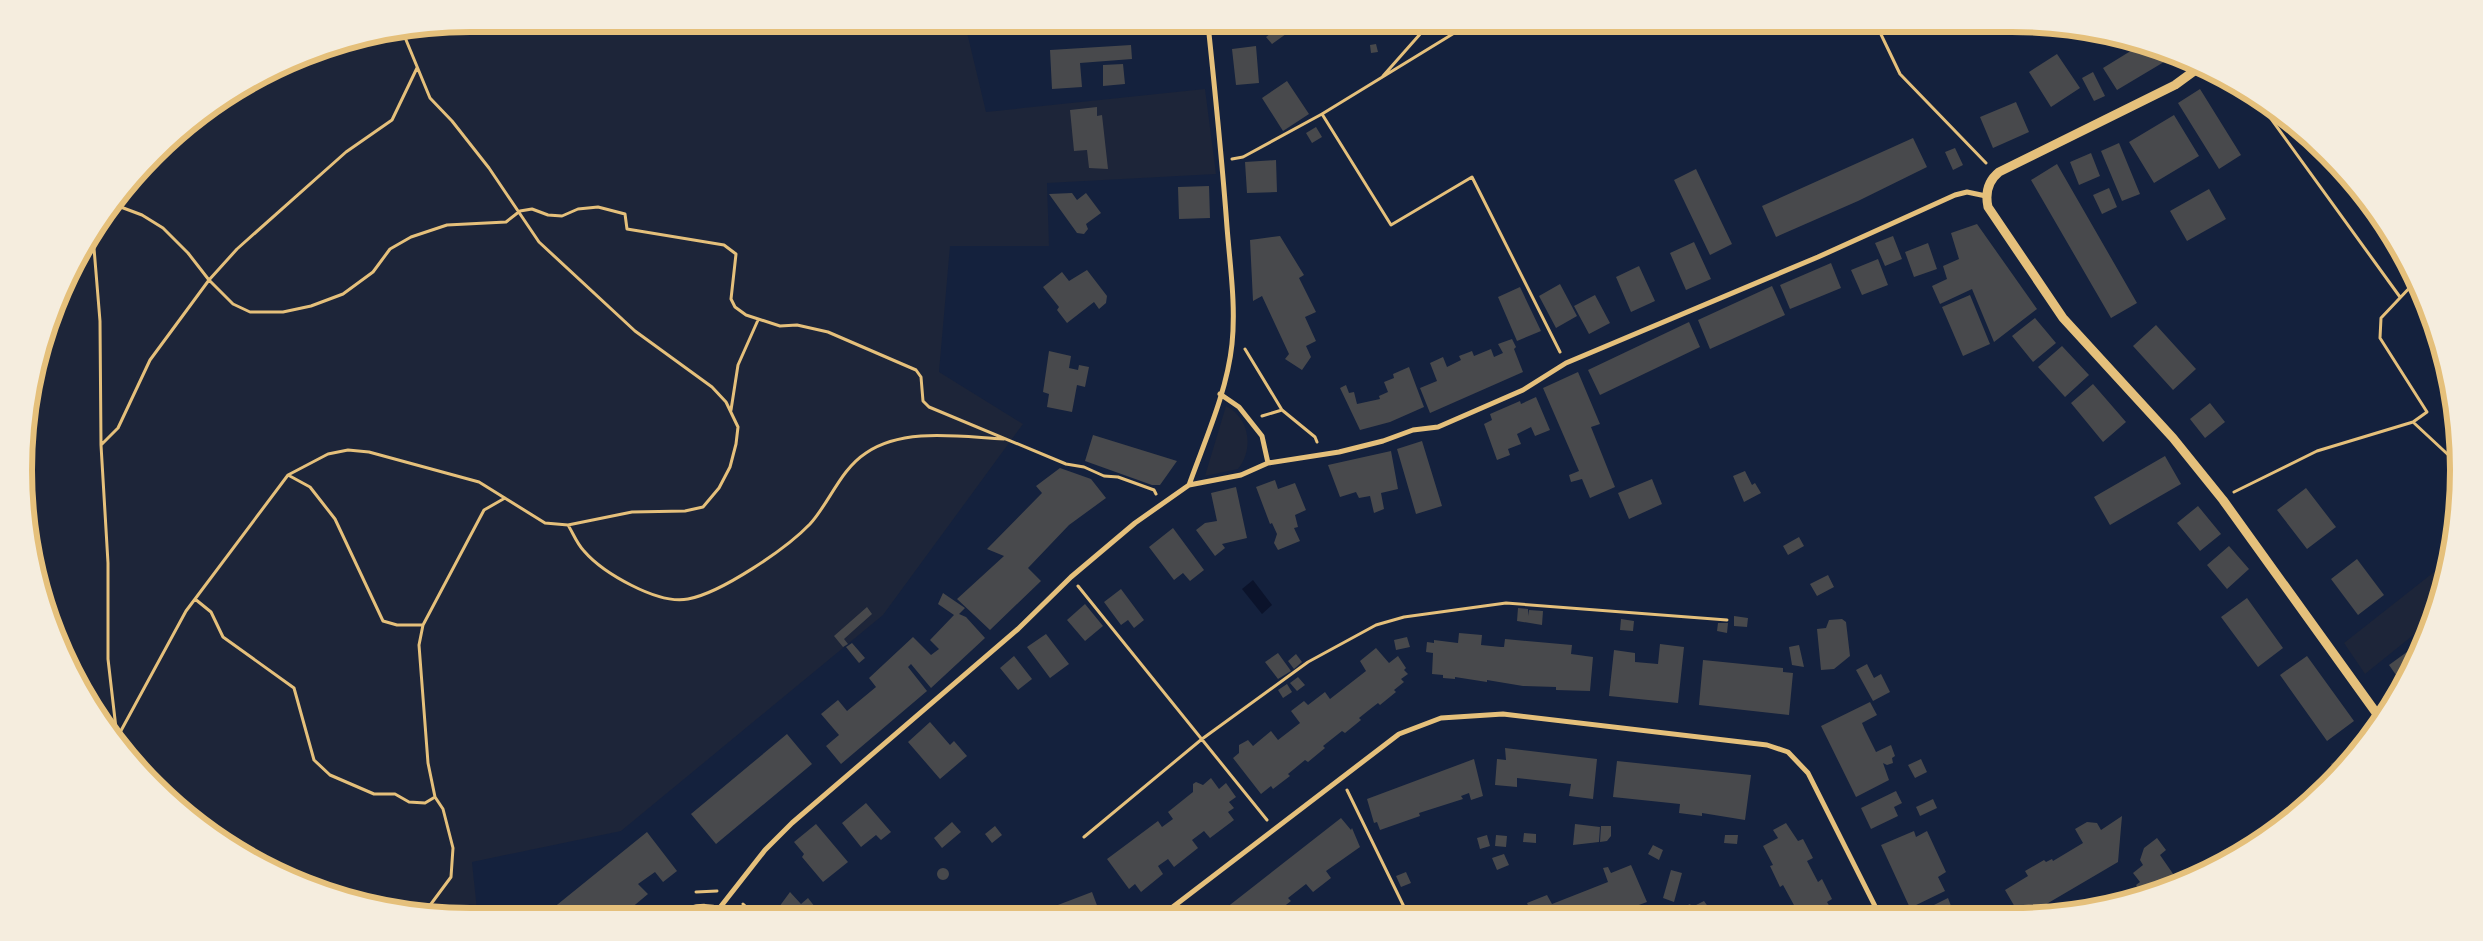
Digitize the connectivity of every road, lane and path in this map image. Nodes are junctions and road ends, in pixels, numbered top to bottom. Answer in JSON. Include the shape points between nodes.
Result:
{"nodes":[{"id":1,"x":1209,"y":32,"type":"edge"},
{"id":2,"x":1422,"y":32,"type":"edge"},
{"id":3,"x":1456,"y":32,"type":"edge"},
{"id":4,"x":1880,"y":32,"type":"edge"},
{"id":5,"x":405,"y":37,"type":"edge"},
{"id":6,"x":418,"y":68,"type":"junction"},
{"id":7,"x":2193,"y":72,"type":"edge"},
{"id":8,"x":1380,"y":78,"type":"junction"},
{"id":9,"x":1322,"y":114,"type":"junction"},
{"id":10,"x":2268,"y":115,"type":"edge"},
{"id":11,"x":1981,"y":159,"type":"dead end"},
{"id":12,"x":1222,"y":160,"type":"junction"},
{"id":13,"x":1986,"y":196,"type":"junction"},
{"id":14,"x":121,"y":207,"type":"edge"},
{"id":15,"x":520,"y":211,"type":"junction"},
{"id":16,"x":93,"y":248,"type":"edge"},
{"id":17,"x":209,"y":280,"type":"junction"},
{"id":18,"x":2410,"y":287,"type":"edge"},
{"id":19,"x":2400,"y":297,"type":"junction"},
{"id":20,"x":758,"y":320,"type":"junction"},
{"id":21,"x":1232,"y":332,"type":"junction"},
{"id":22,"x":1566,"y":363,"type":"junction"},
{"id":23,"x":1220,"y":394,"type":"junction"},
{"id":24,"x":731,"y":410,"type":"junction"},
{"id":25,"x":1282,"y":410,"type":"junction"},
{"id":26,"x":1250,"y":420,"type":"junction"},
{"id":27,"x":2412,"y":422,"type":"junction"},
{"id":28,"x":1006,"y":440,"type":"junction"},
{"id":29,"x":101,"y":445,"type":"junction"},
{"id":30,"x":1320,"y":454,"type":"junction"},
{"id":31,"x":2450,"y":457,"type":"edge"},
{"id":32,"x":1268,"y":463,"type":"junction"},
{"id":33,"x":288,"y":475,"type":"junction"},
{"id":34,"x":1189,"y":485,"type":"junction"},
{"id":35,"x":2232,"y":493,"type":"dead end"},
{"id":36,"x":505,"y":498,"type":"junction"},
{"id":37,"x":1161,"y":503,"type":"junction"},
{"id":38,"x":568,"y":525,"type":"junction"},
{"id":39,"x":1071,"y":577,"type":"junction"},
{"id":40,"x":195,"y":599,"type":"junction"},
{"id":41,"x":1727,"y":620,"type":"dead end"},
{"id":42,"x":423,"y":625,"type":"junction"},
{"id":43,"x":2377,"y":714,"type":"edge"},
{"id":44,"x":116,"y":727,"type":"edge"},
{"id":45,"x":120,"y":733,"type":"edge"},
{"id":46,"x":1202,"y":739,"type":"junction"},
{"id":47,"x":1341,"y":777,"type":"junction"},
{"id":48,"x":436,"y":797,"type":"junction"},
{"id":49,"x":1276,"y":830,"type":"junction"},
{"id":50,"x":1084,"y":838,"type":"dead end"},
{"id":51,"x":429,"y":907,"type":"edge"},
{"id":52,"x":720,"y":908,"type":"edge"},
{"id":53,"x":1172,"y":908,"type":"edge"},
{"id":54,"x":1405,"y":908,"type":"edge"},
{"id":55,"x":1876,"y":908,"type":"edge"}],
"edges":[{"from":1,"to":12,"type":"street"},
{"from":2,"to":8,"type":"path"},
{"from":3,"to":8,"type":"path"},
{"from":4,"to":11,"type":"path","via":[[1900,74]]},
{"from":5,"to":6,"type":"path"},
{"from":6,"to":15,"type":"path","via":[[430,98],[452,121]]},
{"from":6,"to":17,"type":"path","via":[[392,120],[346,152],[237,249]]},
{"from":7,"to":13,"type":"street","via":[[2175,85],[1999,172],[1990,182]]},
{"from":8,"to":9,"type":"path"},
{"from":9,"to":12,"type":"path","via":[[1243,157]]},
{"from":9,"to":22,"type":"path","via":[[1391,226],[1472,177]]},
{"from":10,"to":19,"type":"path"},
{"from":12,"to":21,"type":"street"},
{"from":13,"to":22,"type":"street","via":[[1967,192],[1956,195]]},
{"from":13,"to":43,"type":"street","via":[[1996,221],[2058,310],[2173,438],[2223,500]]},
{"from":14,"to":17,"type":"path","via":[[163,228]]},
{"from":15,"to":17,"type":"path","via":[[506,222],[447,225],[411,237],[390,249],[373,272],[358,284],[311,306],[283,312],[250,312],[233,304]]},
{"from":15,"to":20,"type":"path","via":[[532,209],[562,216],[578,209],[598,207],[625,214],[627,228],[724,245],[736,254],[731,299],[735,307]]},
{"from":15,"to":24,"type":"path","via":[[539,242],[635,331],[712,387]]},
{"from":16,"to":29,"type":"path","via":[[100,322]]},
{"from":17,"to":29,"type":"path","via":[[150,360],[118,428]]},
{"from":18,"to":19,"type":"path"},
{"from":19,"to":27,"type":"path","via":[[2381,318],[2380,338],[2427,412]]},
{"from":20,"to":24,"type":"path","via":[[738,365]]},
{"from":20,"to":28,"type":"path","via":[[828,332],[916,370],[921,377],[923,400],[929,407]]},
{"from":21,"to":23,"type":"street","via":[[1232,346]]},
{"from":21,"to":25,"type":"path"},
{"from":22,"to":30,"type":"street","via":[[1523,390],[1438,427],[1413,430],[1383,441]]},
{"from":23,"to":26,"type":"street","via":[[1239,407]]},
{"from":23,"to":34,"type":"street"},
{"from":24,"to":38,"type":"path","via":[[738,427],[730,467],[719,488],[703,507],[685,511],[632,512]]},
{"from":25,"to":26,"type":"path"},
{"from":25,"to":30,"type":"path","via":[[1315,437]]},
{"from":26,"to":32,"type":"street","via":[[1262,436]]},
{"from":27,"to":31,"type":"path"},
{"from":27,"to":35,"type":"path","via":[[2317,450]]},
{"from":28,"to":37,"type":"path","via":[[1066,464],[1154,490]]},
{"from":28,"to":38,"type":"path","via":[[925,437],[892,441],[866,453],[844,474],[810,524],[736,579],[687,599],[656,596],[631,587],[584,551]]},
{"from":29,"to":44,"type":"path","via":[[108,562],[108,659]]},
{"from":30,"to":32,"type":"street"},
{"from":32,"to":34,"type":"street","via":[[1241,475]]},
{"from":33,"to":36,"type":"path","via":[[328,454],[348,450],[369,452],[479,482]]},
{"from":33,"to":40,"type":"path"},
{"from":33,"to":42,"type":"path","via":[[310,487],[335,519],[383,621],[397,625]]},
{"from":34,"to":37,"type":"street"},
{"from":36,"to":38,"type":"path","via":[[545,523]]},
{"from":36,"to":42,"type":"path","via":[[484,510]]},
{"from":37,"to":39,"type":"street"},
{"from":39,"to":46,"type":"path"},
{"from":39,"to":52,"type":"street","via":[[1018,629],[792,823],[765,850]]},
{"from":40,"to":45,"type":"path"},
{"from":40,"to":48,"type":"path","via":[[211,612],[223,637],[294,688],[314,760],[330,775],[374,794],[395,794],[409,802],[425,803]]},
{"from":41,"to":46,"type":"path","via":[[1506,602],[1404,617],[1376,625],[1308,662]]},
{"from":42,"to":48,"type":"path","via":[[419,645],[428,762]]},
{"from":46,"to":49,"type":"path"},
{"from":46,"to":50,"type":"path"},
{"from":47,"to":49,"type":"street"},
{"from":47,"to":54,"type":"path"},
{"from":47,"to":55,"type":"street","via":[[1384,744],[1415,726],[1441,718],[1472,715],[1503,714],[1767,745],[1788,752],[1808,773]]},
{"from":48,"to":51,"type":"path","via":[[449,828],[453,857],[451,876]]},
{"from":49,"to":53,"type":"street"}]}
